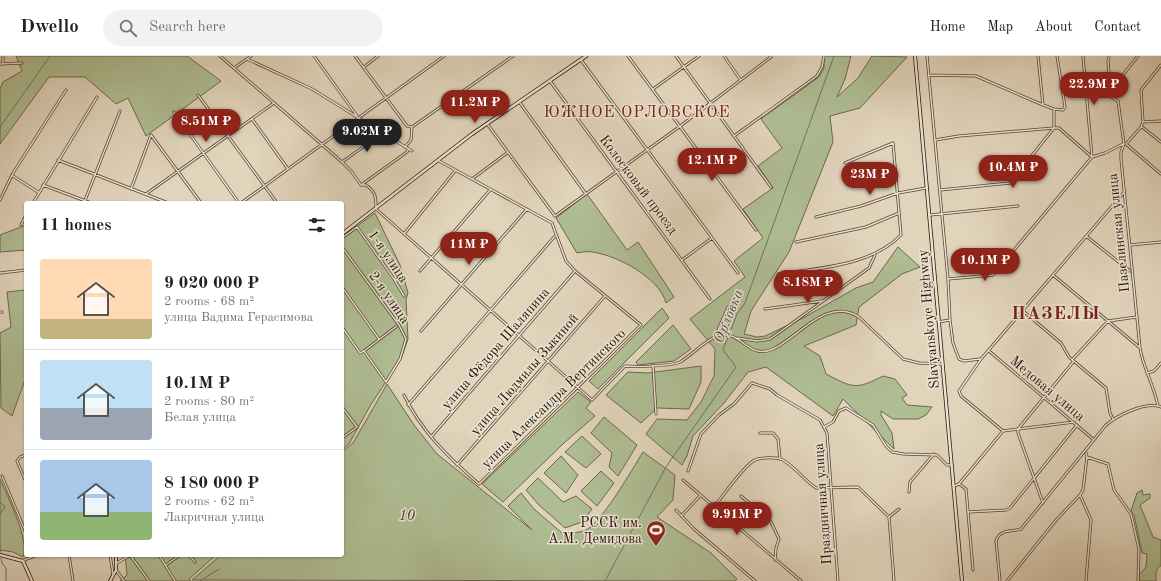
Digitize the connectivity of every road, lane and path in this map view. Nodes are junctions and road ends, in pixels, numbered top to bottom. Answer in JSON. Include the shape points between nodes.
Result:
{"nodes":[{"id":1,"x":3,"y":56,"type":"edge"},
{"id":2,"x":220,"y":56,"type":"edge"},
{"id":3,"x":251,"y":56,"type":"edge"},
{"id":4,"x":314,"y":56,"type":"edge"},
{"id":5,"x":355,"y":56,"type":"edge"},
{"id":6,"x":378,"y":56,"type":"edge"},
{"id":7,"x":444,"y":56,"type":"edge"},
{"id":8,"x":508,"y":56,"type":"edge"},
{"id":9,"x":513,"y":56,"type":"edge"},
{"id":10,"x":586,"y":56,"type":"edge"},
{"id":11,"x":628,"y":56,"type":"edge"},
{"id":12,"x":676,"y":56,"type":"edge"},
{"id":13,"x":699,"y":56,"type":"edge"},
{"id":14,"x":724,"y":56,"type":"edge"},
{"id":15,"x":770,"y":56,"type":"edge"},
{"id":16,"x":824,"y":56,"type":"edge"},
{"id":17,"x":915,"y":56,"type":"edge"},
{"id":18,"x":927,"y":56,"type":"edge"},
{"id":19,"x":1038,"y":56,"type":"edge"},
{"id":20,"x":1058,"y":56,"type":"edge"},
{"id":21,"x":1083,"y":56,"type":"edge"},
{"id":22,"x":1109,"y":56,"type":"edge"},
{"id":23,"x":1138,"y":56,"type":"edge"},
{"id":24,"x":510,"y":58,"type":"junction"},
{"id":25,"x":246,"y":59,"type":"junction"},
{"id":26,"x":582,"y":60,"type":"junction"},
{"id":27,"x":22,"y":63,"type":"dead end"},
{"id":28,"x":0,"y":64,"type":"edge"},
{"id":29,"x":3,"y":64,"type":"junction"},
{"id":30,"x":1161,"y":65,"type":"edge"},
{"id":31,"x":684,"y":66,"type":"junction"},
{"id":32,"x":363,"y":67,"type":"junction"},
{"id":33,"x":234,"y":68,"type":"junction"},
{"id":34,"x":929,"y":75,"type":"junction"},
{"id":35,"x":1122,"y":76,"type":"dead end"},
{"id":36,"x":740,"y":80,"type":"junction"},
{"id":37,"x":550,"y":81,"type":"junction"},
{"id":38,"x":652,"y":89,"type":"junction"},
{"id":39,"x":66,"y":90,"type":"dead end"},
{"id":40,"x":198,"y":95,"type":"dead end"},
{"id":41,"x":97,"y":97,"type":"dead end"},
{"id":42,"x":386,"y":98,"type":"junction"},
{"id":43,"x":710,"y":102,"type":"junction"},
{"id":44,"x":274,"y":103,"type":"junction"},
{"id":45,"x":520,"y":104,"type":"junction"},
{"id":46,"x":1043,"y":105,"type":"junction"},
{"id":47,"x":1054,"y":110,"type":"junction"},
{"id":48,"x":120,"y":111,"type":"dead end"},
{"id":49,"x":174,"y":112,"type":"dead end"},
{"id":50,"x":358,"y":118,"type":"junction"},
{"id":51,"x":252,"y":119,"type":"junction"},
{"id":52,"x":1161,"y":121,"type":"edge"},
{"id":53,"x":1143,"y":122,"type":"junction"},
{"id":54,"x":488,"y":125,"type":"junction"},
{"id":55,"x":412,"y":127,"type":"junction"},
{"id":56,"x":679,"y":127,"type":"junction"},
{"id":57,"x":1141,"y":127,"type":"junction"},
{"id":58,"x":1054,"y":128,"type":"junction"},
{"id":59,"x":384,"y":133,"type":"junction"},
{"id":60,"x":228,"y":136,"type":"junction"},
{"id":61,"x":734,"y":136,"type":"junction"},
{"id":62,"x":935,"y":140,"type":"junction"},
{"id":63,"x":1161,"y":142,"type":"edge"},
{"id":64,"x":322,"y":144,"type":"junction"},
{"id":65,"x":1125,"y":144,"type":"junction"},
{"id":66,"x":405,"y":147,"type":"junction"},
{"id":67,"x":648,"y":149,"type":"junction"},
{"id":68,"x":408,"y":150,"type":"junction"},
{"id":69,"x":412,"y":151,"type":"dead end"},
{"id":70,"x":508,"y":153,"type":"junction"},
{"id":71,"x":204,"y":154,"type":"junction"},
{"id":72,"x":1092,"y":157,"type":"junction"},
{"id":73,"x":58,"y":160,"type":"junction"},
{"id":74,"x":439,"y":161,"type":"junction"},
{"id":75,"x":342,"y":162,"type":"junction"},
{"id":76,"x":845,"y":163,"type":"dead end"},
{"id":77,"x":288,"y":169,"type":"junction"},
{"id":78,"x":455,"y":171,"type":"junction"},
{"id":79,"x":178,"y":172,"type":"junction"},
{"id":80,"x":617,"y":172,"type":"junction"},
{"id":81,"x":1161,"y":174,"type":"edge"},
{"id":82,"x":95,"y":175,"type":"junction"},
{"id":83,"x":13,"y":176,"type":"junction"},
{"id":84,"x":472,"y":179,"type":"junction"},
{"id":85,"x":43,"y":184,"type":"junction"},
{"id":86,"x":361,"y":185,"type":"junction"},
{"id":87,"x":265,"y":186,"type":"junction"},
{"id":88,"x":771,"y":187,"type":"dead end"},
{"id":89,"x":926,"y":188,"type":"junction"},
{"id":90,"x":131,"y":189,"type":"junction"},
{"id":91,"x":490,"y":190,"type":"junction"},
{"id":92,"x":940,"y":190,"type":"junction"},
{"id":93,"x":1125,"y":191,"type":"junction"},
{"id":94,"x":39,"y":192,"type":"junction"},
{"id":95,"x":897,"y":193,"type":"junction"},
{"id":96,"x":146,"y":194,"type":"junction"},
{"id":97,"x":586,"y":194,"type":"junction"},
{"id":98,"x":0,"y":200,"type":"edge"},
{"id":99,"x":34,"y":201,"type":"edge"},
{"id":100,"x":83,"y":201,"type":"edge"},
{"id":101,"x":85,"y":201,"type":"edge"},
{"id":102,"x":161,"y":201,"type":"edge"},
{"id":103,"x":200,"y":201,"type":"edge"},
{"id":104,"x":239,"y":201,"type":"edge"},
{"id":105,"x":243,"y":201,"type":"edge"},
{"id":106,"x":276,"y":201,"type":"edge"},
{"id":107,"x":1018,"y":206,"type":"dead end"},
{"id":108,"x":376,"y":209,"type":"junction"},
{"id":109,"x":527,"y":209,"type":"junction"},
{"id":110,"x":899,"y":213,"type":"junction"},
{"id":111,"x":942,"y":214,"type":"junction"},
{"id":112,"x":929,"y":215,"type":"junction"},
{"id":113,"x":816,"y":216,"type":"dead end"},
{"id":114,"x":24,"y":219,"type":"edge"},
{"id":115,"x":21,"y":225,"type":"dead end"},
{"id":116,"x":756,"y":230,"type":"dead end"},
{"id":117,"x":344,"y":233,"type":"edge"},
{"id":118,"x":404,"y":234,"type":"junction"},
{"id":119,"x":555,"y":236,"type":"junction"},
{"id":120,"x":1086,"y":236,"type":"junction"},
{"id":121,"x":344,"y":237,"type":"edge"},
{"id":122,"x":712,"y":238,"type":"junction"},
{"id":123,"x":796,"y":242,"type":"dead end"},
{"id":124,"x":1161,"y":242,"type":"edge"},
{"id":125,"x":1130,"y":245,"type":"junction"},
{"id":126,"x":344,"y":250,"type":"edge"},
{"id":127,"x":875,"y":255,"type":"junction"},
{"id":128,"x":432,"y":259,"type":"junction"},
{"id":129,"x":682,"y":260,"type":"junction"},
{"id":130,"x":24,"y":270,"type":"edge"},
{"id":131,"x":420,"y":271,"type":"dead end"},
{"id":132,"x":575,"y":271,"type":"junction"},
{"id":133,"x":1131,"y":271,"type":"junction"},
{"id":134,"x":738,"y":272,"type":"dead end"},
{"id":135,"x":0,"y":273,"type":"edge"},
{"id":136,"x":778,"y":274,"type":"dead end"},
{"id":137,"x":1053,"y":275,"type":"junction"},
{"id":138,"x":948,"y":279,"type":"junction"},
{"id":139,"x":462,"y":285,"type":"junction"},
{"id":140,"x":344,"y":290,"type":"edge"},
{"id":141,"x":404,"y":296,"type":"dead end"},
{"id":142,"x":606,"y":296,"type":"junction"},
{"id":143,"x":710,"y":299,"type":"dead end"},
{"id":144,"x":824,"y":301,"type":"junction"},
{"id":145,"x":728,"y":307,"type":"dead end"},
{"id":146,"x":765,"y":309,"type":"dead end"},
{"id":147,"x":490,"y":311,"type":"junction"},
{"id":148,"x":1023,"y":311,"type":"junction"},
{"id":149,"x":1137,"y":317,"type":"junction"},
{"id":150,"x":950,"y":320,"type":"junction"},
{"id":151,"x":1108,"y":321,"type":"junction"},
{"id":152,"x":938,"y":322,"type":"junction"},
{"id":153,"x":398,"y":325,"type":"junction"},
{"id":154,"x":344,"y":330,"type":"edge"},
{"id":155,"x":421,"y":331,"type":"dead end"},
{"id":156,"x":519,"y":336,"type":"junction"},
{"id":157,"x":716,"y":337,"type":"junction"},
{"id":158,"x":737,"y":338,"type":"junction"},
{"id":159,"x":379,"y":339,"type":"junction"},
{"id":160,"x":1140,"y":348,"type":"junction"},
{"id":161,"x":364,"y":351,"type":"junction"},
{"id":162,"x":989,"y":351,"type":"junction"},
{"id":163,"x":981,"y":359,"type":"junction"},
{"id":164,"x":1073,"y":360,"type":"junction"},
{"id":165,"x":549,"y":361,"type":"junction"},
{"id":166,"x":1161,"y":363,"type":"edge"},
{"id":167,"x":942,"y":364,"type":"junction"},
{"id":168,"x":653,"y":365,"type":"junction"},
{"id":169,"x":1148,"y":373,"type":"junction"},
{"id":170,"x":579,"y":387,"type":"junction"},
{"id":171,"x":404,"y":395,"type":"dead end"},
{"id":172,"x":1043,"y":397,"type":"junction"},
{"id":173,"x":408,"y":405,"type":"junction"},
{"id":174,"x":1158,"y":406,"type":"junction"},
{"id":175,"x":1161,"y":407,"type":"edge"},
{"id":176,"x":344,"y":410,"type":"edge"},
{"id":177,"x":656,"y":414,"type":"dead end"},
{"id":178,"x":1114,"y":419,"type":"junction"},
{"id":179,"x":1074,"y":422,"type":"junction"},
{"id":180,"x":1077,"y":425,"type":"junction"},
{"id":181,"x":824,"y":427,"type":"junction"},
{"id":182,"x":1018,"y":428,"type":"junction"},
{"id":183,"x":1003,"y":431,"type":"junction"},
{"id":184,"x":760,"y":433,"type":"dead end"},
{"id":185,"x":344,"y":437,"type":"edge"},
{"id":186,"x":430,"y":438,"type":"junction"},
{"id":187,"x":1094,"y":440,"type":"junction"},
{"id":188,"x":1086,"y":453,"type":"junction"},
{"id":189,"x":934,"y":454,"type":"junction"},
{"id":190,"x":24,"y":456,"type":"edge"},
{"id":191,"x":1087,"y":457,"type":"junction"},
{"id":192,"x":780,"y":459,"type":"junction"},
{"id":193,"x":457,"y":465,"type":"junction"},
{"id":194,"x":952,"y":465,"type":"junction"},
{"id":195,"x":688,"y":471,"type":"dead end"},
{"id":196,"x":2,"y":476,"type":"dead end"},
{"id":197,"x":24,"y":477,"type":"edge"},
{"id":198,"x":1035,"y":478,"type":"junction"},
{"id":199,"x":683,"y":480,"type":"dead end"},
{"id":200,"x":960,"y":484,"type":"junction"},
{"id":201,"x":954,"y":486,"type":"junction"},
{"id":202,"x":832,"y":489,"type":"junction"},
{"id":203,"x":909,"y":492,"type":"dead end"},
{"id":204,"x":701,"y":495,"type":"junction"},
{"id":205,"x":1080,"y":495,"type":"junction"},
{"id":206,"x":741,"y":496,"type":"dead end"},
{"id":207,"x":1043,"y":503,"type":"junction"},
{"id":208,"x":714,"y":507,"type":"junction"},
{"id":209,"x":899,"y":509,"type":"dead end"},
{"id":210,"x":676,"y":510,"type":"dead end"},
{"id":211,"x":968,"y":512,"type":"junction"},
{"id":212,"x":682,"y":515,"type":"junction"},
{"id":213,"x":889,"y":517,"type":"junction"},
{"id":214,"x":24,"y":528,"type":"edge"},
{"id":215,"x":0,"y":555,"type":"edge"},
{"id":216,"x":32,"y":557,"type":"edge"},
{"id":217,"x":69,"y":557,"type":"edge"},
{"id":218,"x":110,"y":557,"type":"edge"},
{"id":219,"x":116,"y":557,"type":"edge"},
{"id":220,"x":127,"y":557,"type":"edge"},
{"id":221,"x":131,"y":557,"type":"edge"},
{"id":222,"x":160,"y":557,"type":"edge"},
{"id":223,"x":177,"y":557,"type":"edge"},
{"id":224,"x":191,"y":557,"type":"edge"},
{"id":225,"x":26,"y":559,"type":"joint"},
{"id":226,"x":775,"y":560,"type":"junction"},
{"id":227,"x":23,"y":561,"type":"junction"},
{"id":228,"x":195,"y":562,"type":"dead end"},
{"id":229,"x":117,"y":563,"type":"junction"},
{"id":230,"x":166,"y":565,"type":"junction"},
{"id":231,"x":116,"y":570,"type":"junction"},
{"id":232,"x":973,"y":570,"type":"dead end"},
{"id":233,"x":114,"y":576,"type":"junction"},
{"id":234,"x":800,"y":580,"type":"edge"},
{"id":235,"x":32,"y":581,"type":"edge"},
{"id":236,"x":73,"y":581,"type":"edge"},
{"id":237,"x":110,"y":581,"type":"edge"},
{"id":238,"x":124,"y":581,"type":"edge"},
{"id":239,"x":149,"y":581,"type":"edge"},
{"id":240,"x":175,"y":581,"type":"edge"},
{"id":241,"x":755,"y":581,"type":"edge"},
{"id":242,"x":796,"y":581,"type":"edge"},
{"id":243,"x":838,"y":581,"type":"edge"},
{"id":244,"x":894,"y":581,"type":"edge"},
{"id":245,"x":962,"y":581,"type":"edge"},
{"id":246,"x":1000,"y":581,"type":"edge"},
{"id":247,"x":1007,"y":581,"type":"edge"},
{"id":248,"x":1086,"y":581,"type":"edge"},
{"id":249,"x":1138,"y":581,"type":"edge"}],
"edges":[{"from":1,"to":29,"type":"street"},
{"from":2,"to":33,"type":"street"},
{"from":3,"to":25,"type":"street"},
{"from":4,"to":50,"type":"street"},
{"from":5,"to":32,"type":"street"},
{"from":6,"to":32,"type":"street"},
{"from":7,"to":42,"type":"street"},
{"from":8,"to":24,"type":"street"},
{"from":9,"to":24,"type":"street"},
{"from":10,"to":26,"type":"main road"},
{"from":11,"to":38,"type":"street"},
{"from":12,"to":31,"type":"street"},
{"from":13,"to":31,"type":"street"},
{"from":14,"to":36,"type":"street"},
{"from":15,"to":36,"type":"street"},
{"from":16,"to":61,"type":"street","via":[[818,76]]},
{"from":17,"to":89,"type":"main road","name":"Slavyanskoye Highway"},
{"from":18,"to":34,"type":"street"},
{"from":19,"to":46,"type":"street"},
{"from":20,"to":47,"type":"street","via":[[1065,107],[1063,110]]},
{"from":21,"to":72,"type":"street"},
{"from":22,"to":65,"type":"street","name":"Пазелинская улица","via":[[1111,97],[1118,101]]},
{"from":23,"to":35,"type":"street"},
{"from":24,"to":55,"type":"street"},
{"from":25,"to":33,"type":"street"},
{"from":25,"to":50,"type":"street","via":[[312,89]]},
{"from":26,"to":37,"type":"main road"},
{"from":26,"to":67,"type":"street","name":"Колосковый проезд"},
{"from":27,"to":29,"type":"street"},
{"from":28,"to":29,"type":"street"},
{"from":30,"to":53,"type":"street","via":[[1141,90]]},
{"from":31,"to":38,"type":"street"},
{"from":31,"to":43,"type":"street"},
{"from":32,"to":42,"type":"street"},
{"from":33,"to":44,"type":"street"},
{"from":34,"to":46,"type":"street","via":[[976,76]]},
{"from":34,"to":62,"type":"street"},
{"from":36,"to":43,"type":"street"},
{"from":37,"to":45,"type":"main road"},
{"from":37,"to":80,"type":"street","name":"Колосковый проезд"},
{"from":38,"to":56,"type":"street"},
{"from":39,"to":83,"type":"street"},
{"from":40,"to":60,"type":"street"},
{"from":41,"to":73,"type":"street"},
{"from":42,"to":50,"type":"street"},
{"from":42,"to":55,"type":"street","via":[[407,126]]},
{"from":43,"to":56,"type":"street"},
{"from":43,"to":61,"type":"street"},
{"from":44,"to":51,"type":"street"},
{"from":44,"to":64,"type":"street"},
{"from":45,"to":54,"type":"main road"},
{"from":45,"to":97,"type":"street"},
{"from":46,"to":47,"type":"street"},
{"from":47,"to":58,"type":"street"},
{"from":48,"to":82,"type":"street"},
{"from":49,"to":71,"type":"street"},
{"from":50,"to":59,"type":"street"},
{"from":50,"to":64,"type":"street"},
{"from":51,"to":60,"type":"street"},
{"from":51,"to":77,"type":"street"},
{"from":52,"to":53,"type":"street"},
{"from":53,"to":57,"type":"street"},
{"from":54,"to":70,"type":"street"},
{"from":54,"to":74,"type":"main road","via":[[472,134]]},
{"from":55,"to":66,"type":"street","via":[[411,140]]},
{"from":56,"to":67,"type":"street"},
{"from":56,"to":116,"type":"street"},
{"from":57,"to":63,"type":"street"},
{"from":57,"to":65,"type":"street"},
{"from":58,"to":62,"type":"street"},
{"from":58,"to":72,"type":"street","via":[[1058,128]]},
{"from":58,"to":92,"type":"street","via":[[1010,183]]},
{"from":59,"to":66,"type":"street"},
{"from":59,"to":75,"type":"street"},
{"from":60,"to":71,"type":"street"},
{"from":60,"to":87,"type":"street"},
{"from":61,"to":88,"type":"street"},
{"from":62,"to":92,"type":"street"},
{"from":64,"to":75,"type":"street"},
{"from":64,"to":77,"type":"street"},
{"from":65,"to":72,"type":"street"},
{"from":65,"to":81,"type":"street"},
{"from":65,"to":93,"type":"street","name":"Пазелинская улица","via":[[1120,152]]},
{"from":66,"to":68,"type":"street"},
{"from":67,"to":80,"type":"street"},
{"from":67,"to":122,"type":"street","name":"Колосковый проезд"},
{"from":68,"to":69,"type":"street"},
{"from":68,"to":86,"type":"street"},
{"from":70,"to":84,"type":"street"},
{"from":70,"to":97,"type":"street","via":[[555,216]]},
{"from":71,"to":79,"type":"street"},
{"from":71,"to":104,"type":"street"},
{"from":72,"to":138,"type":"street","via":[[992,275]]},
{"from":73,"to":82,"type":"street"},
{"from":73,"to":85,"type":"street"},
{"from":74,"to":78,"type":"street"},
{"from":74,"to":108,"type":"main road"},
{"from":75,"to":86,"type":"street"},
{"from":76,"to":95,"type":"street","via":[[893,143]]},
{"from":77,"to":87,"type":"street"},
{"from":78,"to":84,"type":"street"},
{"from":78,"to":118,"type":"street"},
{"from":79,"to":90,"type":"street","via":[[152,135]]},
{"from":79,"to":96,"type":"street"},
{"from":79,"to":103,"type":"street"},
{"from":80,"to":97,"type":"street"},
{"from":80,"to":129,"type":"street","name":"Колосковый проезд"},
{"from":82,"to":90,"type":"street"},
{"from":82,"to":101,"type":"street"},
{"from":83,"to":94,"type":"street"},
{"from":83,"to":98,"type":"street"},
{"from":84,"to":91,"type":"street"},
{"from":85,"to":94,"type":"street"},
{"from":85,"to":100,"type":"street"},
{"from":86,"to":108,"type":"street","via":[[366,185],[374,192]]},
{"from":87,"to":105,"type":"street"},
{"from":87,"to":106,"type":"street"},
{"from":89,"to":95,"type":"street"},
{"from":89,"to":112,"type":"main road","name":"Slavyanskoye Highway"},
{"from":90,"to":96,"type":"street"},
{"from":91,"to":109,"type":"street"},
{"from":91,"to":128,"type":"street"},
{"from":92,"to":111,"type":"street"},
{"from":93,"to":120,"type":"street"},
{"from":93,"to":125,"type":"street","name":"Пазелинская улица"},
{"from":94,"to":99,"type":"street"},
{"from":95,"to":110,"type":"street"},
{"from":95,"to":113,"type":"street","via":[[861,206]]},
{"from":96,"to":102,"type":"street"},
{"from":107,"to":111,"type":"street"},
{"from":108,"to":117,"type":"main road"},
{"from":108,"to":118,"type":"street"},
{"from":109,"to":119,"type":"street","via":[[552,223]]},
{"from":109,"to":139,"type":"street"},
{"from":110,"to":123,"type":"street","via":[[866,227]]},
{"from":110,"to":127,"type":"street","via":[[900,235],[892,244]]},
{"from":111,"to":112,"type":"street"},
{"from":111,"to":138,"type":"street"},
{"from":112,"to":152,"type":"main road","name":"Slavyanskoye Highway"},
{"from":114,"to":115,"type":"street"},
{"from":118,"to":128,"type":"street"},
{"from":119,"to":132,"type":"street","via":[[566,261]]},
{"from":119,"to":147,"type":"street"},
{"from":120,"to":133,"type":"street"},
{"from":120,"to":137,"type":"street"},
{"from":121,"to":141,"type":"street","name":"1-я улица","via":[[357,227]]},
{"from":122,"to":129,"type":"street"},
{"from":122,"to":134,"type":"street","name":"Колосковый проезд"},
{"from":124,"to":125,"type":"street"},
{"from":125,"to":133,"type":"street","name":"Пазелинская улица"},
{"from":126,"to":153,"type":"street","name":"2-я улица"},
{"from":127,"to":136,"type":"street"},
{"from":127,"to":144,"type":"street","via":[[870,268]]},
{"from":128,"to":131,"type":"street"},
{"from":128,"to":139,"type":"street"},
{"from":129,"to":143,"type":"street","name":"Колосковый проезд"},
{"from":130,"to":135,"type":"street"},
{"from":132,"to":142,"type":"street"},
{"from":132,"to":156,"type":"street","name":"улица Фёдора Шаляпина"},
{"from":133,"to":149,"type":"street","name":"Пазелинская улица"},
{"from":137,"to":148,"type":"street"},
{"from":137,"to":151,"type":"street"},
{"from":138,"to":150,"type":"street"},
{"from":139,"to":147,"type":"street"},
{"from":139,"to":155,"type":"street"},
{"from":140,"to":159,"type":"street"},
{"from":142,"to":165,"type":"street","name":"улица Людмилы Зыкиной"},
{"from":142,"to":170,"type":"street","name":"улица Александра Вертинского","via":[[641,325]]},
{"from":144,"to":146,"type":"street"},
{"from":144,"to":158,"type":"street","via":[[770,339],[757,341]]},
{"from":145,"to":157,"type":"street"},
{"from":147,"to":156,"type":"street"},
{"from":147,"to":173,"type":"street"},
{"from":148,"to":162,"type":"street"},
{"from":148,"to":164,"type":"street","via":[[1061,343]]},
{"from":149,"to":151,"type":"street"},
{"from":149,"to":160,"type":"street","name":"Пазелинская улица"},
{"from":150,"to":152,"type":"street"},
{"from":150,"to":163,"type":"street","via":[[953,343],[959,359]]},
{"from":151,"to":160,"type":"street"},
{"from":151,"to":164,"type":"street"},
{"from":152,"to":167,"type":"main road","name":"Slavyanskoye Highway"},
{"from":153,"to":159,"type":"street"},
{"from":153,"to":161,"type":"street","name":"2-я улица","via":[[406,340],[400,358],[386,382]]},
{"from":154,"to":161,"type":"street","via":[[360,353]]},
{"from":156,"to":165,"type":"street"},
{"from":156,"to":186,"type":"street","name":"улица Фёдора Шаляпина"},
{"from":157,"to":158,"type":"street","via":[[726,335]]},
{"from":157,"to":168,"type":"street","via":[[678,363]]},
{"from":158,"to":167,"type":"street","via":[[754,350],[772,350],[825,314],[842,311],[859,317],[903,359]]},
{"from":159,"to":161,"type":"street"},
{"from":160,"to":169,"type":"street","name":"Пазелинская улица"},
{"from":162,"to":163,"type":"street"},
{"from":162,"to":172,"type":"street","name":"Медовая улица"},
{"from":163,"to":183,"type":"street","via":[[959,391],[961,396]]},
{"from":164,"to":172,"type":"street"},
{"from":164,"to":178,"type":"street","via":[[1106,388],[1110,413]]},
{"from":165,"to":170,"type":"street"},
{"from":165,"to":193,"type":"street","name":"улица Людмилы Зыкиной"},
{"from":166,"to":169,"type":"street","via":[[1154,371]]},
{"from":167,"to":194,"type":"main road","name":"Slavyanskoye Highway"},
{"from":168,"to":170,"type":"street","via":[[625,366],[592,400]]},
{"from":168,"to":177,"type":"street"},
{"from":169,"to":174,"type":"street","name":"Пазелинская улица"},
{"from":170,"to":193,"type":"street","name":"улица Александра Вертинского","via":[[479,484]]},
{"from":171,"to":173,"type":"street"},
{"from":172,"to":179,"type":"street","name":"Медовая улица"},
{"from":172,"to":182,"type":"street"},
{"from":173,"to":186,"type":"street"},
{"from":174,"to":175,"type":"street"},
{"from":174,"to":178,"type":"street","via":[[1142,407]]},
{"from":176,"to":185,"type":"street","via":[[356,428]]},
{"from":178,"to":187,"type":"street"},
{"from":179,"to":180,"type":"street","name":"Медовая улица"},
{"from":179,"to":182,"type":"street"},
{"from":180,"to":187,"type":"street","name":"Медовая улица"},
{"from":180,"to":198,"type":"street"},
{"from":181,"to":189,"type":"street","via":[[833,422],[839,411],[846,408],[873,425],[892,452]]},
{"from":181,"to":195,"type":"street","via":[[820,420],[770,389],[752,383],[734,404],[718,415],[701,434]]},
{"from":181,"to":202,"type":"street","name":"Праздничная улица","via":[[827,433]]},
{"from":182,"to":183,"type":"street"},
{"from":182,"to":198,"type":"street"},
{"from":183,"to":200,"type":"street"},
{"from":184,"to":192,"type":"street","via":[[773,433],[778,439]]},
{"from":186,"to":193,"type":"street"},
{"from":187,"to":188,"type":"street"},
{"from":188,"to":191,"type":"street"},
{"from":188,"to":207,"type":"street"},
{"from":189,"to":194,"type":"street","via":[[947,465]]},
{"from":189,"to":203,"type":"street","via":[[910,482]]},
{"from":190,"to":197,"type":"street","via":[[17,461]]},
{"from":191,"to":205,"type":"street","via":[[1083,490]]},
{"from":191,"to":249,"type":"street","via":[[1108,464],[1114,490],[1132,514],[1139,549]]},
{"from":192,"to":202,"type":"street","via":[[816,488]]},
{"from":192,"to":208,"type":"street","via":[[755,460]]},
{"from":194,"to":201,"type":"main road","name":"Slavyanskoye Highway"},
{"from":196,"to":214,"type":"street"},
{"from":198,"to":207,"type":"street"},
{"from":198,"to":211,"type":"street","via":[[1008,509]]},
{"from":199,"to":204,"type":"street"},
{"from":200,"to":201,"type":"street"},
{"from":200,"to":211,"type":"street","via":[[966,489]]},
{"from":201,"to":245,"type":"main road","name":"Slavyanskoye Highway"},
{"from":202,"to":213,"type":"street","via":[[861,489]]},
{"from":202,"to":243,"type":"street","name":"Праздничная улица"},
{"from":204,"to":208,"type":"street"},
{"from":204,"to":212,"type":"street"},
{"from":205,"to":247,"type":"street","via":[[1057,519]]},
{"from":205,"to":248,"type":"street","via":[[1091,520]]},
{"from":206,"to":226,"type":"street","via":[[772,524],[779,539]]},
{"from":207,"to":246,"type":"street","via":[[1021,529],[1002,532],[998,536],[996,541]]},
{"from":208,"to":226,"type":"street"},
{"from":209,"to":213,"type":"street"},
{"from":210,"to":212,"type":"street"},
{"from":211,"to":232,"type":"street"},
{"from":212,"to":241,"type":"street","via":[[694,529]]},
{"from":213,"to":244,"type":"street"},
{"from":215,"to":227,"type":"main road"},
{"from":216,"to":225,"type":"street"},
{"from":217,"to":236,"type":"street"},
{"from":218,"to":233,"type":"street"},
{"from":219,"to":229,"type":"main road"},
{"from":220,"to":229,"type":"street"},
{"from":221,"to":239,"type":"street"},
{"from":222,"to":230,"type":"street"},
{"from":223,"to":230,"type":"street"},
{"from":224,"to":228,"type":"street"},
{"from":225,"to":227,"type":"street"},
{"from":226,"to":234,"type":"street"},
{"from":227,"to":235,"type":"main road"},
{"from":229,"to":231,"type":"main road"},
{"from":230,"to":240,"type":"street"},
{"from":231,"to":233,"type":"main road"},
{"from":231,"to":238,"type":"street"},
{"from":233,"to":237,"type":"main road"},
{"from":234,"to":242,"type":"street"}]}
